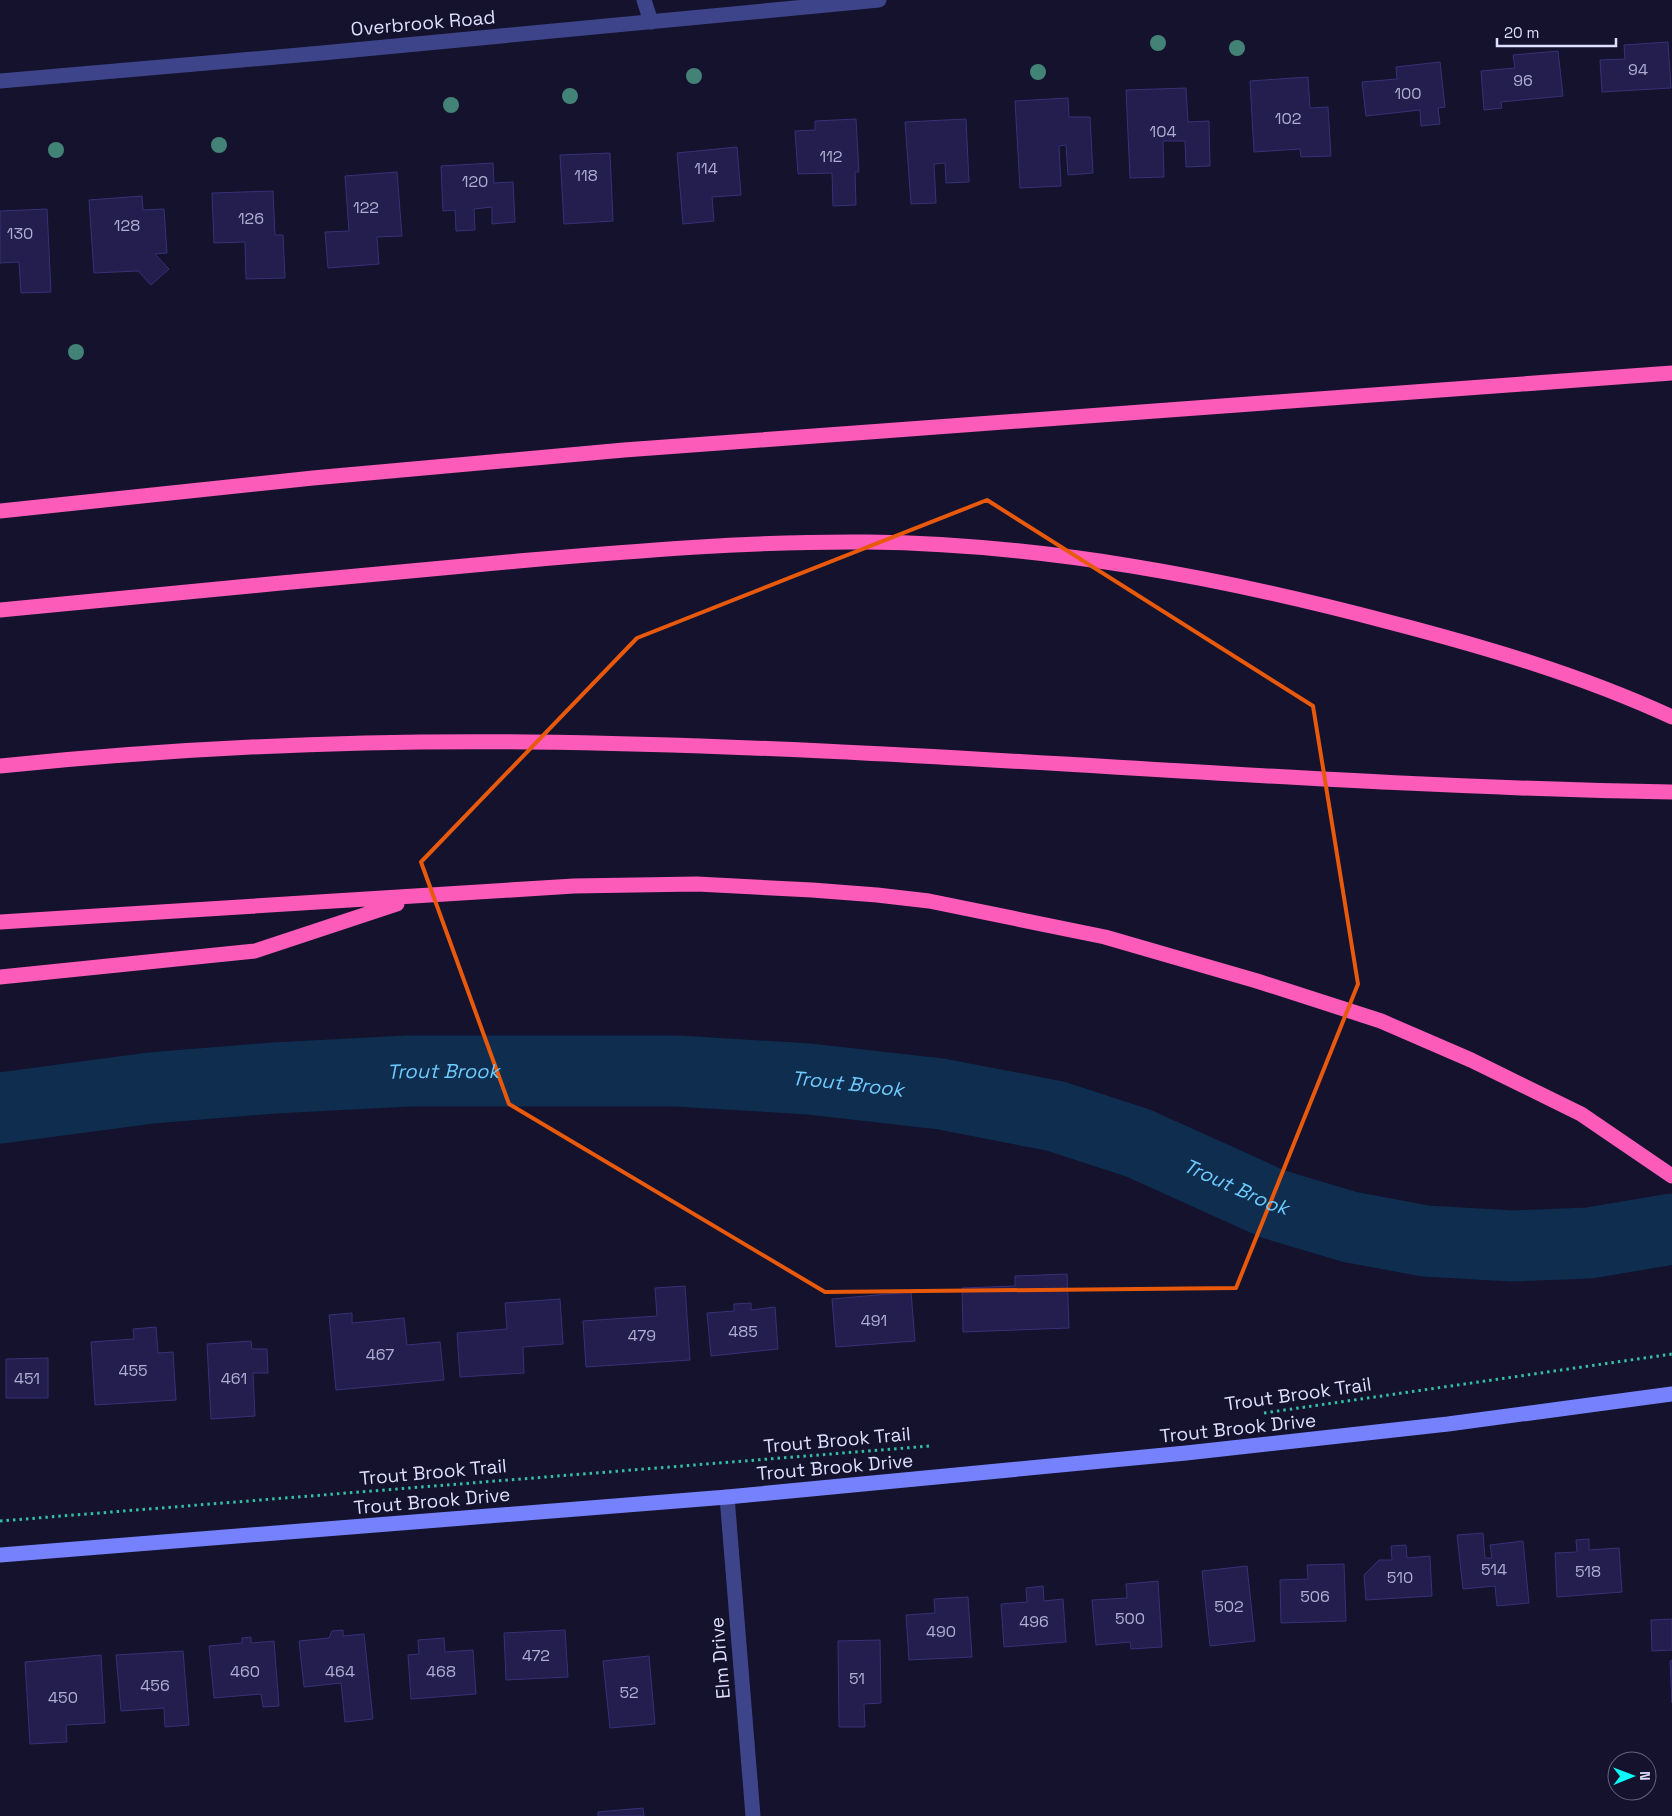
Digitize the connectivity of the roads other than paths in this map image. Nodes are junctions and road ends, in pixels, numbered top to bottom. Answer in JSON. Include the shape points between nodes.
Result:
{"nodes":[{"id":1,"x":644,"y":0,"type":"edge"},
{"id":2,"x":879,"y":0,"type":"edge"},
{"id":3,"x":651,"y":22,"type":"junction"},
{"id":4,"x":0,"y":80,"type":"edge"},
{"id":5,"x":1672,"y":373,"type":"edge"},
{"id":6,"x":0,"y":512,"type":"edge"},
{"id":7,"x":0,"y":610,"type":"edge"},
{"id":8,"x":1672,"y":716,"type":"edge"},
{"id":9,"x":0,"y":766,"type":"edge"},
{"id":10,"x":1672,"y":792,"type":"edge"},
{"id":11,"x":417,"y":897,"type":"junction"},
{"id":12,"x":0,"y":922,"type":"edge"},
{"id":13,"x":0,"y":977,"type":"edge"},
{"id":14,"x":1672,"y":1176,"type":"edge"},
{"id":15,"x":1672,"y":1394,"type":"edge"},
{"id":16,"x":727,"y":1497,"type":"junction"},
{"id":17,"x":0,"y":1555,"type":"edge"},
{"id":18,"x":753,"y":1816,"type":"edge"}],
"edges":[{"from":1,"to":3,"type":"street"},
{"from":2,"to":3,"type":"street","name":"Overbrook Road"},
{"from":3,"to":4,"type":"street","name":"Overbrook Road"},
{"from":5,"to":6,"type":"highway","via":[[624,450]]},
{"from":7,"to":8,"type":"highway","via":[[600,554],[786,544],[929,544],[1048,554],[1225,583],[1293,598],[1423,631],[1560,672]]},
{"from":9,"to":10,"type":"highway","via":[[212,750],[530,742],[784,750],[1461,786]]},
{"from":11,"to":12,"type":"highway"},
{"from":11,"to":13,"type":"highway","via":[[255,951]]},
{"from":11,"to":14,"type":"highway","via":[[574,886],[697,884],[812,890],[929,901],[1105,937],[1381,1021],[1471,1060],[1580,1114]]},
{"from":15,"to":16,"type":"main road","name":"Trout Brook Drive","via":[[1322,1439]]},
{"from":16,"to":17,"type":"main road","name":"Trout Brook Drive"},
{"from":16,"to":18,"type":"street","name":"Elm Drive"}]}
